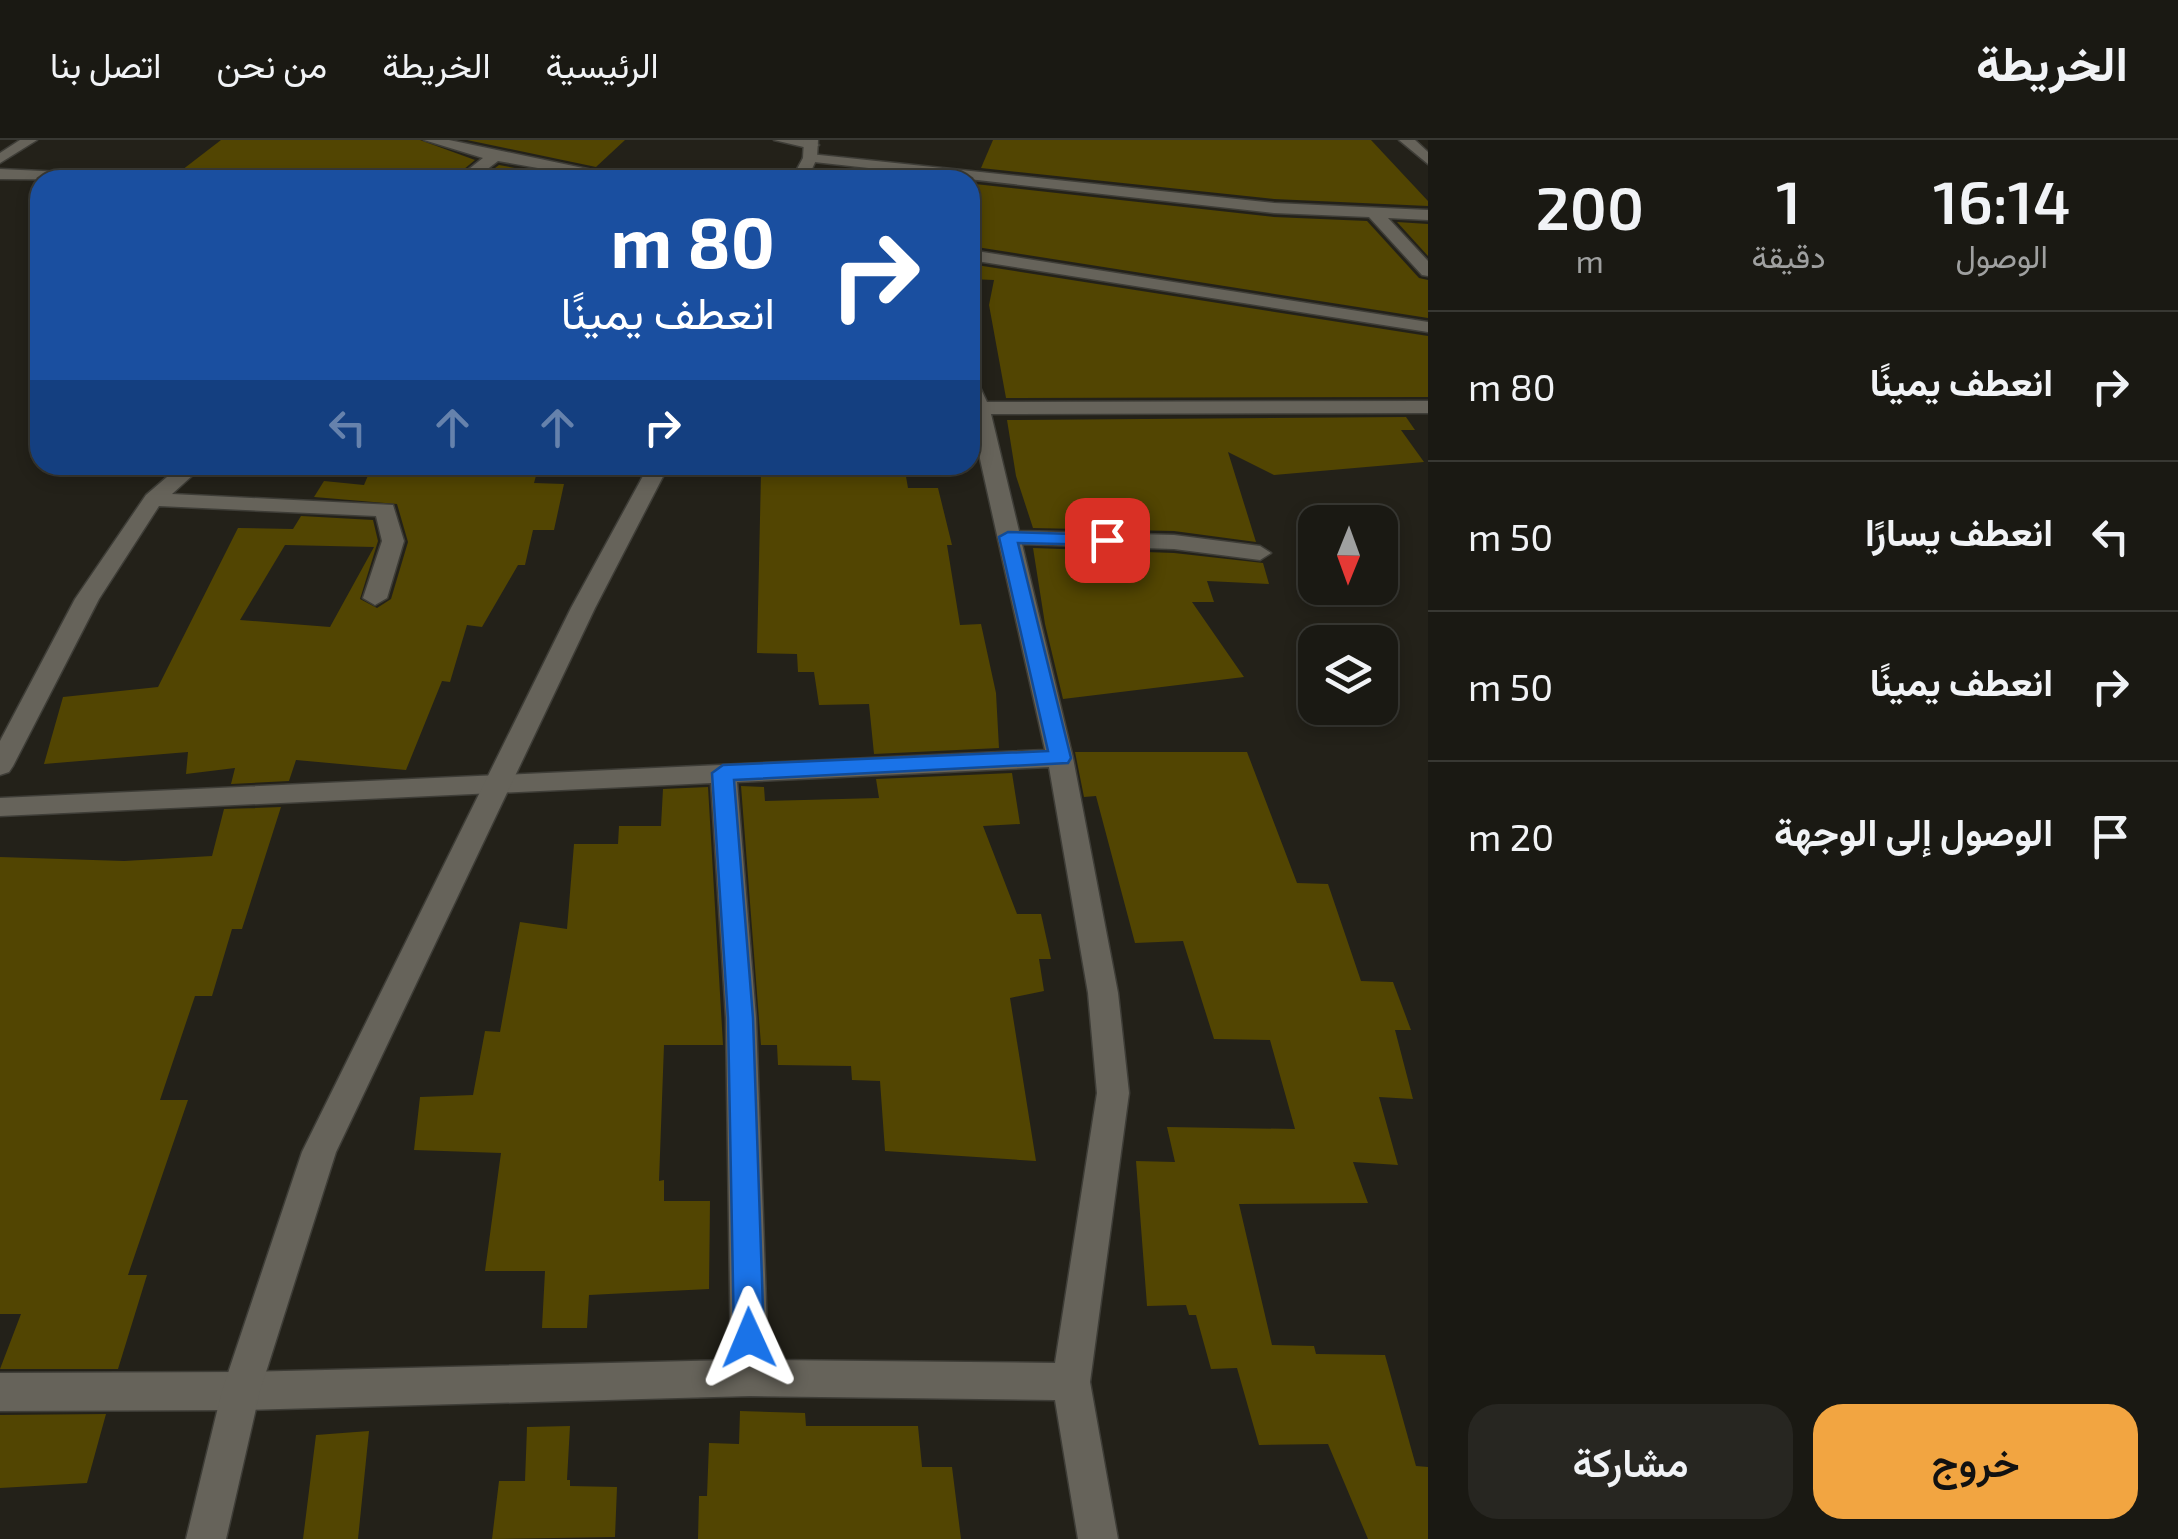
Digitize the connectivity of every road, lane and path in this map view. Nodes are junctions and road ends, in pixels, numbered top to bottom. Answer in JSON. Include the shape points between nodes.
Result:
{"nodes":[{"id":1,"x":30,"y":140,"type":"edge"},
{"id":2,"x":430,"y":140,"type":"edge"},
{"id":3,"x":782,"y":140,"type":"edge"},
{"id":4,"x":1406,"y":140,"type":"edge"},
{"id":5,"x":460,"y":142,"type":"edge"},
{"id":6,"x":811,"y":147,"type":"edge"},
{"id":7,"x":495,"y":156,"type":"junction"},
{"id":8,"x":0,"y":159,"type":"edge"},
{"id":9,"x":1428,"y":160,"type":"edge"},
{"id":10,"x":476,"y":170,"type":"edge"},
{"id":11,"x":575,"y":170,"type":"edge"},
{"id":12,"x":0,"y":174,"type":"edge"},
{"id":13,"x":30,"y":175,"type":"edge"},
{"id":14,"x":1376,"y":215,"type":"junction"},
{"id":15,"x":1428,"y":215,"type":"edge"},
{"id":16,"x":980,"y":257,"type":"edge"},
{"id":17,"x":1428,"y":271,"type":"edge"},
{"id":18,"x":1428,"y":327,"type":"edge"},
{"id":19,"x":980,"y":400,"type":"edge"},
{"id":20,"x":1428,"y":407,"type":"edge"},
{"id":21,"x":980,"y":427,"type":"edge"},
{"id":22,"x":182,"y":475,"type":"edge"},
{"id":23,"x":654,"y":475,"type":"edge"},
{"id":24,"x":153,"y":499,"type":"junction"},
{"id":25,"x":1008,"y":537,"type":"junction"},
{"id":26,"x":1260,"y":554,"type":"dead end"},
{"id":27,"x":375,"y":598,"type":"dead end"},
{"id":28,"x":1060,"y":758,"type":"junction"},
{"id":29,"x":0,"y":766,"type":"edge"},
{"id":30,"x":723,"y":773,"type":"junction"},
{"id":31,"x":496,"y":784,"type":"junction"},
{"id":32,"x":0,"y":808,"type":"edge"},
{"id":33,"x":750,"y":1378,"type":"junction"},
{"id":34,"x":1071,"y":1382,"type":"junction"},
{"id":35,"x":242,"y":1391,"type":"junction"},
{"id":36,"x":0,"y":1392,"type":"edge"},
{"id":37,"x":206,"y":1539,"type":"edge"},
{"id":38,"x":1098,"y":1539,"type":"edge"}],
"edges":[{"from":1,"to":8,"type":"street"},
{"from":2,"to":5,"type":"street"},
{"from":3,"to":6,"type":"street"},
{"from":4,"to":9,"type":"street"},
{"from":5,"to":7,"type":"street"},
{"from":6,"to":14,"type":"street","via":[[1274,208]]},
{"from":7,"to":10,"type":"street"},
{"from":7,"to":11,"type":"street"},
{"from":12,"to":13,"type":"street"},
{"from":14,"to":15,"type":"street"},
{"from":14,"to":17,"type":"street"},
{"from":16,"to":18,"type":"street"},
{"from":19,"to":20,"type":"street"},
{"from":21,"to":25,"type":"street"},
{"from":22,"to":24,"type":"street"},
{"from":23,"to":31,"type":"street"},
{"from":24,"to":27,"type":"street","via":[[385,510],[393,541]]},
{"from":24,"to":29,"type":"street","via":[[87,598]]},
{"from":25,"to":26,"type":"street","via":[[1174,542]]},
{"from":25,"to":28,"type":"street"},
{"from":28,"to":30,"type":"street"},
{"from":28,"to":34,"type":"street","via":[[1103,993],[1112,1093]]},
{"from":30,"to":31,"type":"street"},
{"from":30,"to":33,"type":"street","via":[[741,1018]]},
{"from":31,"to":32,"type":"street"},
{"from":31,"to":35,"type":"street","via":[[319,1152]]},
{"from":33,"to":34,"type":"street"},
{"from":33,"to":35,"type":"street"},
{"from":34,"to":38,"type":"street"},
{"from":35,"to":36,"type":"street"},
{"from":35,"to":37,"type":"street"}]}
